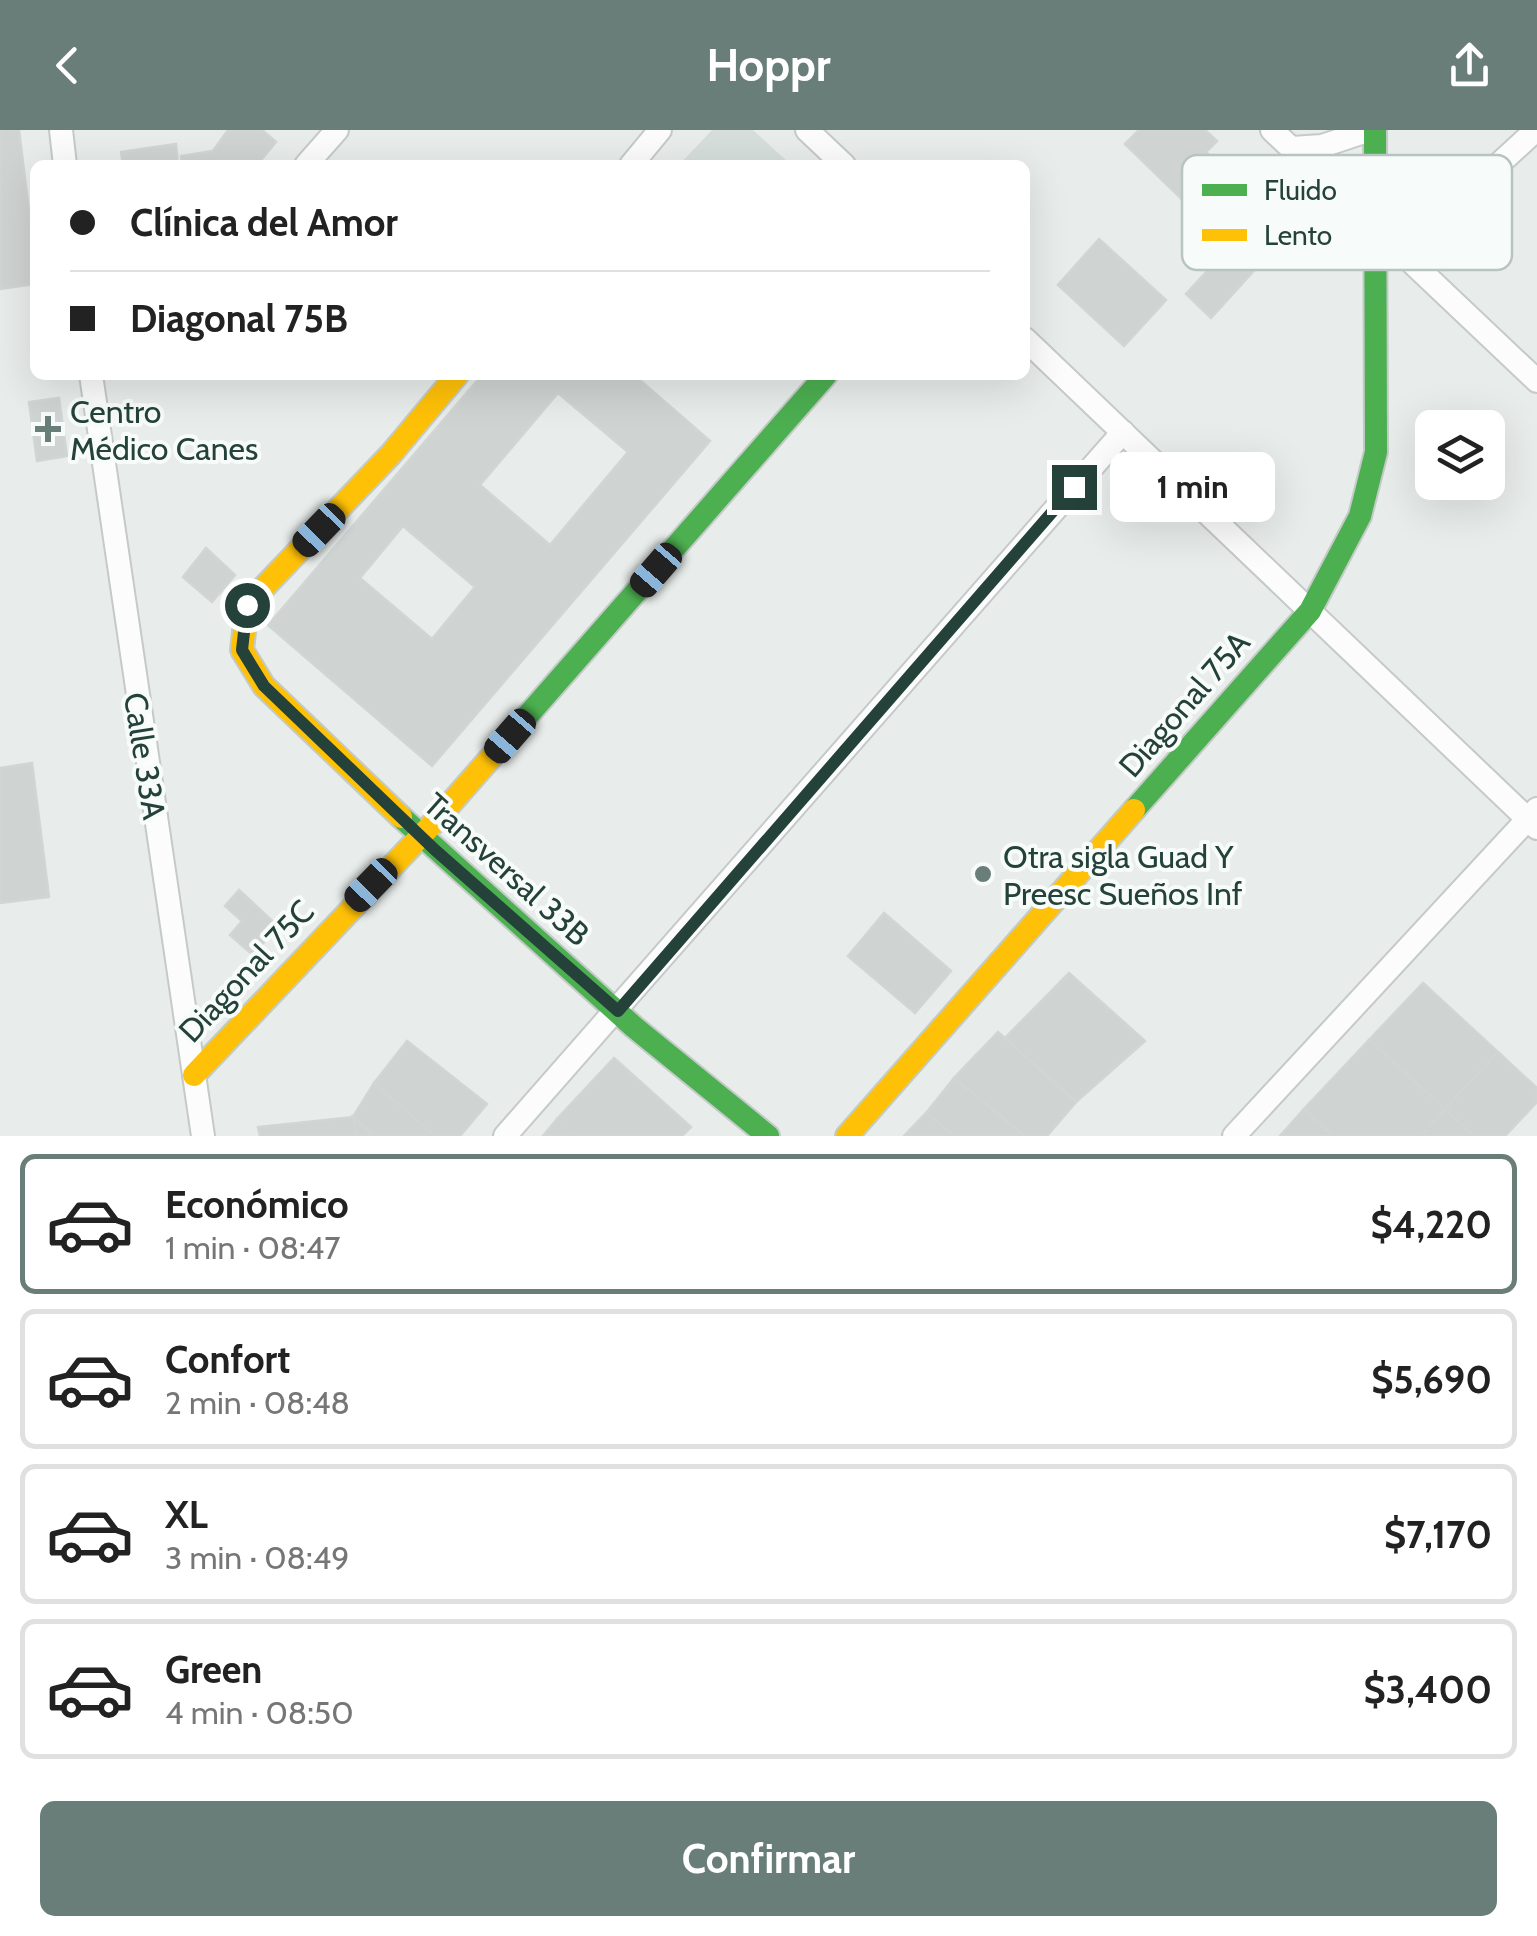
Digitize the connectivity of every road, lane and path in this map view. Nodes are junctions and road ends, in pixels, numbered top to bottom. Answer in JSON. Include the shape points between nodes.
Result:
{"nodes":[{"id":1,"x":60,"y":130,"type":"edge"},
{"id":2,"x":336,"y":130,"type":"edge"},
{"id":3,"x":660,"y":130,"type":"edge"},
{"id":4,"x":807,"y":130,"type":"edge"},
{"id":5,"x":1272,"y":130,"type":"edge"},
{"id":6,"x":1372,"y":130,"type":"edge"},
{"id":7,"x":1536,"y":130,"type":"edge"},
{"id":8,"x":1292,"y":148,"type":"junction"},
{"id":9,"x":1299,"y":155,"type":"edge"},
{"id":10,"x":1373,"y":155,"type":"edge"},
{"id":11,"x":1509,"y":155,"type":"edge"},
{"id":12,"x":64,"y":160,"type":"edge"},
{"id":13,"x":310,"y":160,"type":"edge"},
{"id":14,"x":635,"y":160,"type":"edge"},
{"id":15,"x":839,"y":160,"type":"edge"},
{"id":16,"x":1377,"y":270,"type":"edge"},
{"id":17,"x":1423,"y":270,"type":"edge"},
{"id":18,"x":1030,"y":345,"type":"edge"},
{"id":19,"x":92,"y":380,"type":"edge"},
{"id":20,"x":453,"y":380,"type":"edge"},
{"id":21,"x":822,"y":380,"type":"edge"},
{"id":22,"x":1537,"y":381,"type":"edge"},
{"id":23,"x":1122,"y":432,"type":"junction"},
{"id":24,"x":1310,"y":611,"type":"junction"},
{"id":25,"x":1534,"y":819,"type":"edge"},
{"id":26,"x":421,"y":836,"type":"junction"},
{"id":27,"x":618,"y":1011,"type":"junction"},
{"id":28,"x":194,"y":1075,"type":"junction"},
{"id":29,"x":203,"y":1136,"type":"edge"},
{"id":30,"x":505,"y":1136,"type":"edge"},
{"id":31,"x":768,"y":1136,"type":"edge"},
{"id":32,"x":847,"y":1136,"type":"edge"},
{"id":33,"x":1234,"y":1136,"type":"edge"}],
"edges":[{"from":1,"to":12,"type":"street"},
{"from":2,"to":13,"type":"street"},
{"from":3,"to":14,"type":"street"},
{"from":4,"to":15,"type":"street"},
{"from":5,"to":8,"type":"street"},
{"from":6,"to":8,"type":"street"},
{"from":6,"to":10,"type":"street","name":"Diagonal 75A"},
{"from":7,"to":11,"type":"street"},
{"from":8,"to":9,"type":"street"},
{"from":16,"to":24,"type":"street","name":"Diagonal 75A","via":[[1373,485]]},
{"from":17,"to":22,"type":"street"},
{"from":18,"to":23,"type":"street"},
{"from":19,"to":28,"type":"street","name":"Calle 33A"},
{"from":20,"to":26,"type":"street","name":"Transversal 33B","via":[[247,605],[242,624],[242,650],[264,686]]},
{"from":21,"to":26,"type":"street","name":"Diagonal 75C"},
{"from":23,"to":24,"type":"street"},
{"from":23,"to":27,"type":"street"},
{"from":24,"to":25,"type":"street"},
{"from":24,"to":32,"type":"street","name":"Diagonal 75A"},
{"from":25,"to":33,"type":"street"},
{"from":26,"to":27,"type":"street","name":"Transversal 33B"},
{"from":26,"to":28,"type":"street","name":"Diagonal 75C"},
{"from":27,"to":30,"type":"street"},
{"from":27,"to":31,"type":"street","name":"Transversal 33B"},
{"from":28,"to":29,"type":"street","name":"Calle 33A"}]}
